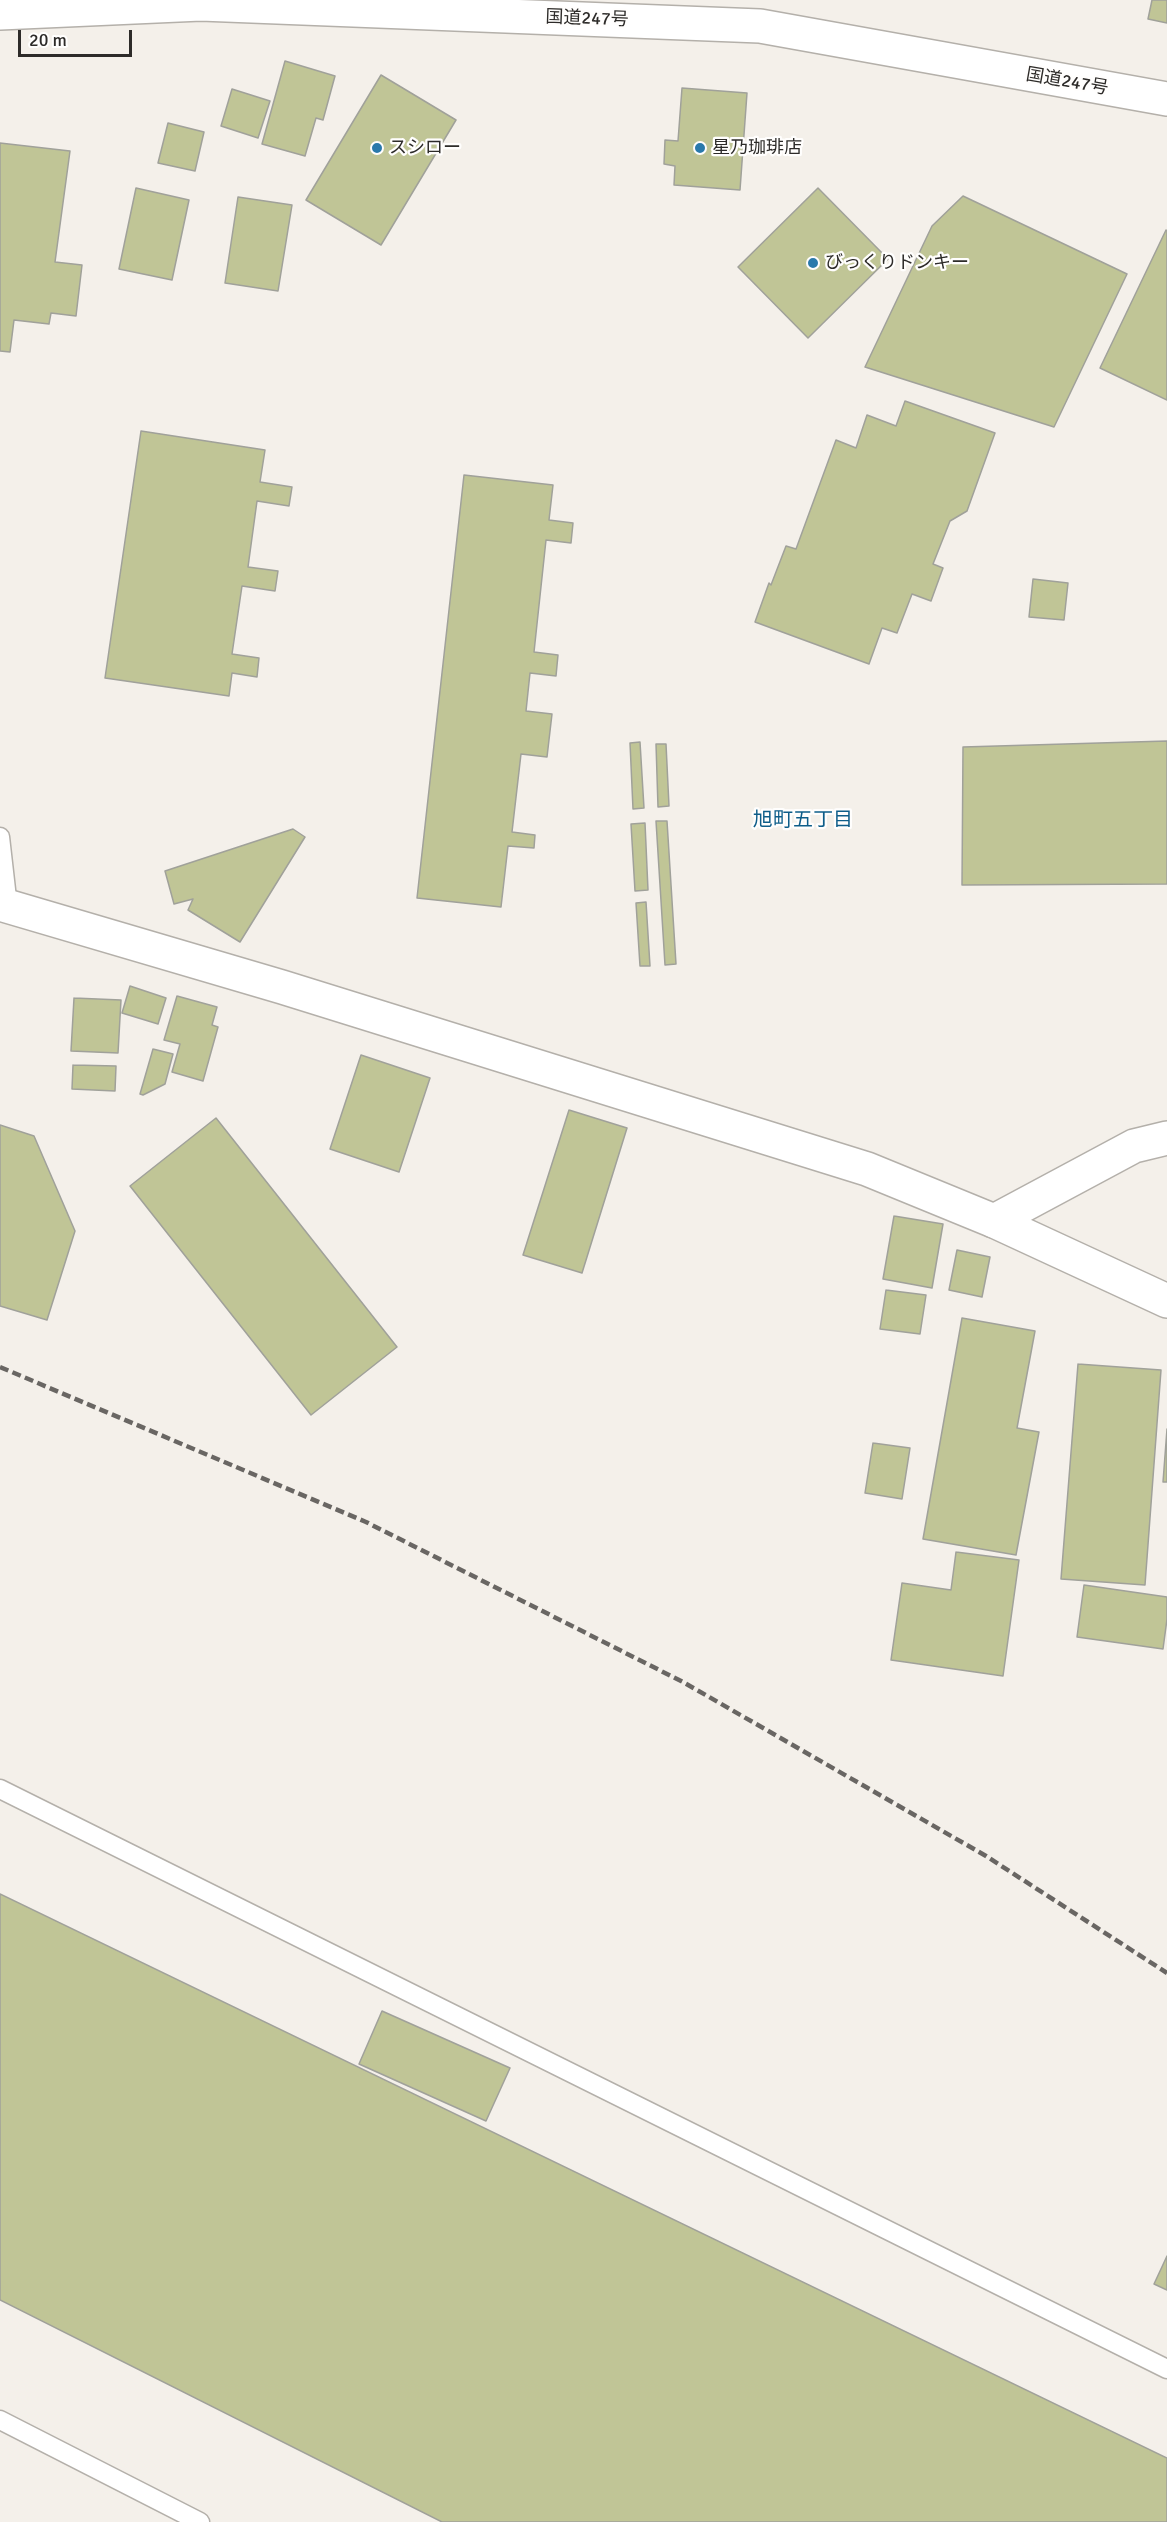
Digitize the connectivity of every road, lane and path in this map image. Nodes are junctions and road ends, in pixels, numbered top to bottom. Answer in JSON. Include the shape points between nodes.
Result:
{"nodes":[{"id":1,"x":0,"y":13,"type":"edge"},
{"id":2,"x":1167,"y":99,"type":"edge"},
{"id":3,"x":0,"y":837,"type":"edge"},
{"id":4,"x":4,"y":905,"type":"edge"},
{"id":5,"x":1167,"y":1138,"type":"edge"},
{"id":6,"x":994,"y":1221,"type":"junction"},
{"id":7,"x":1167,"y":1301,"type":"edge"},
{"id":8,"x":0,"y":1790,"type":"edge"},
{"id":9,"x":1167,"y":2369,"type":"edge"},
{"id":10,"x":0,"y":2420,"type":"edge"},
{"id":11,"x":200,"y":2522,"type":"edge"}],
"edges":[{"from":1,"to":2,"type":"main road","name":"国道247号","via":[[201,4],[760,26]]},
{"from":3,"to":4,"type":"lane"},
{"from":4,"to":6,"type":"main road","via":[[856,1165]]},
{"from":5,"to":6,"type":"main road","via":[[1134,1146]]},
{"from":6,"to":7,"type":"main road"},
{"from":8,"to":9,"type":"lane"},
{"from":10,"to":11,"type":"lane"}]}
